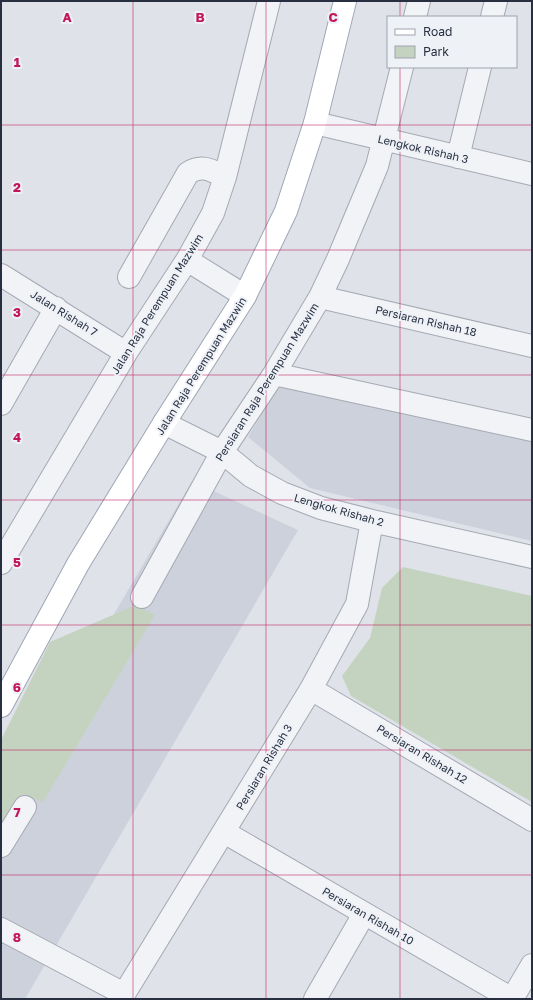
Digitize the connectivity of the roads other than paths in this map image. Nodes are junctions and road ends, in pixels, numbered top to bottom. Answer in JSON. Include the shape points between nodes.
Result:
{"nodes":[{"id":1,"x":269,"y":1,"type":"edge"},
{"id":2,"x":345,"y":1,"type":"edge"},
{"id":3,"x":419,"y":1,"type":"edge"},
{"id":4,"x":496,"y":1,"type":"edge"},
{"id":5,"x":415,"y":16,"type":"edge"},
{"id":6,"x":492,"y":16,"type":"edge"},
{"id":7,"x":402,"y":68,"type":"edge"},
{"id":8,"x":480,"y":68,"type":"edge"},
{"id":9,"x":315,"y":123,"type":"junction"},
{"id":10,"x":384,"y":140,"type":"junction"},
{"id":11,"x":458,"y":157,"type":"junction"},
{"id":12,"x":532,"y":174,"type":"edge"},
{"id":13,"x":225,"y":177,"type":"junction"},
{"id":14,"x":187,"y":260,"type":"junction"},
{"id":15,"x":1,"y":274,"type":"edge"},
{"id":16,"x":129,"y":277,"type":"dead end"},
{"id":17,"x":245,"y":296,"type":"junction"},
{"id":18,"x":320,"y":297,"type":"junction"},
{"id":19,"x":56,"y":308,"type":"junction"},
{"id":20,"x":532,"y":346,"type":"edge"},
{"id":21,"x":126,"y":353,"type":"junction"},
{"id":22,"x":274,"y":374,"type":"junction"},
{"id":23,"x":1,"y":404,"type":"edge"},
{"id":24,"x":164,"y":423,"type":"junction"},
{"id":25,"x":532,"y":430,"type":"edge"},
{"id":26,"x":222,"y":452,"type":"junction"},
{"id":27,"x":372,"y":521,"type":"junction"},
{"id":28,"x":532,"y":557,"type":"edge"},
{"id":29,"x":1,"y":563,"type":"edge"},
{"id":30,"x":142,"y":597,"type":"dead end"},
{"id":31,"x":311,"y":689,"type":"junction"},
{"id":32,"x":1,"y":706,"type":"edge"},
{"id":33,"x":25,"y":807,"type":"dead end"},
{"id":34,"x":532,"y":820,"type":"edge"},
{"id":35,"x":224,"y":832,"type":"junction"},
{"id":36,"x":1,"y":846,"type":"edge"},
{"id":37,"x":364,"y":914,"type":"junction"},
{"id":38,"x":1,"y":929,"type":"edge"},
{"id":39,"x":532,"y":965,"type":"edge"},
{"id":40,"x":123,"y":997,"type":"edge"},
{"id":41,"x":314,"y":999,"type":"edge"},
{"id":42,"x":512,"y":999,"type":"edge"}],
"edges":[{"from":1,"to":13,"type":"street","name":"Jalan Raja Perempuan Mazwim"},
{"from":2,"to":9,"type":"main road","name":"Jalan Raja Perempuan Mazwin"},
{"from":3,"to":5,"type":"street"},
{"from":4,"to":6,"type":"street"},
{"from":7,"to":10,"type":"street","name":"Persiaran Raja Perempuan Mazwim"},
{"from":8,"to":11,"type":"street"},
{"from":9,"to":10,"type":"street","name":"Lengkok Rishah 3"},
{"from":9,"to":17,"type":"main road","name":"Jalan Raja Perempuan Mazwin","via":[[286,211]]},
{"from":10,"to":11,"type":"street","name":"Lengkok Rishah 3"},
{"from":10,"to":18,"type":"street","name":"Persiaran Raja Perempuan Mazwim","via":[[377,166]]},
{"from":11,"to":12,"type":"street","name":"Lengkok Rishah 3"},
{"from":13,"to":14,"type":"street","name":"Jalan Raja Perempuan Mazwim","via":[[212,213]]},
{"from":13,"to":16,"type":"street","via":[[205,168],[195,169],[188,174]]},
{"from":14,"to":17,"type":"street"},
{"from":14,"to":21,"type":"street","name":"Jalan Raja Perempuan Mazwim"},
{"from":15,"to":19,"type":"street","name":"Jalan Rishah 7"},
{"from":17,"to":24,"type":"main road","name":"Jalan Raja Perempuan Mazwin"},
{"from":18,"to":20,"type":"street","name":"Persiaran Rishah 18"},
{"from":18,"to":22,"type":"street","name":"Persiaran Raja Perempuan Mazwim"},
{"from":19,"to":21,"type":"street","name":"Jalan Rishah 7"},
{"from":19,"to":23,"type":"street"},
{"from":21,"to":29,"type":"street","name":"Jalan Raja Perempuan Mazwim"},
{"from":22,"to":25,"type":"street"},
{"from":22,"to":26,"type":"street","name":"Persiaran Raja Perempuan Mazwim"},
{"from":24,"to":26,"type":"street","name":"Lengkok Rishah 2"},
{"from":24,"to":32,"type":"main road","name":"Jalan Raja Perempuan Mazwin","via":[[78,564]]},
{"from":26,"to":27,"type":"street","name":"Lengkok Rishah 2","via":[[252,476],[282,493],[321,508]]},
{"from":26,"to":30,"type":"street","name":"Persiaran Raja Perempuan Mazwim"},
{"from":27,"to":28,"type":"street","name":"Lengkok Rishah 2"},
{"from":27,"to":31,"type":"street","name":"Persiaran Rishah 3","via":[[357,604]]},
{"from":31,"to":34,"type":"street","name":"Persiaran Rishah 12"},
{"from":31,"to":35,"type":"street","name":"Persiaran Rishah 3"},
{"from":33,"to":36,"type":"street"},
{"from":35,"to":37,"type":"street","name":"Persiaran Rishah 10"},
{"from":35,"to":40,"type":"street","name":"Persiaran Rishah 3"},
{"from":37,"to":41,"type":"street"},
{"from":37,"to":42,"type":"street","name":"Persiaran Rishah 10"},
{"from":38,"to":40,"type":"street"},
{"from":39,"to":42,"type":"street"}]}
